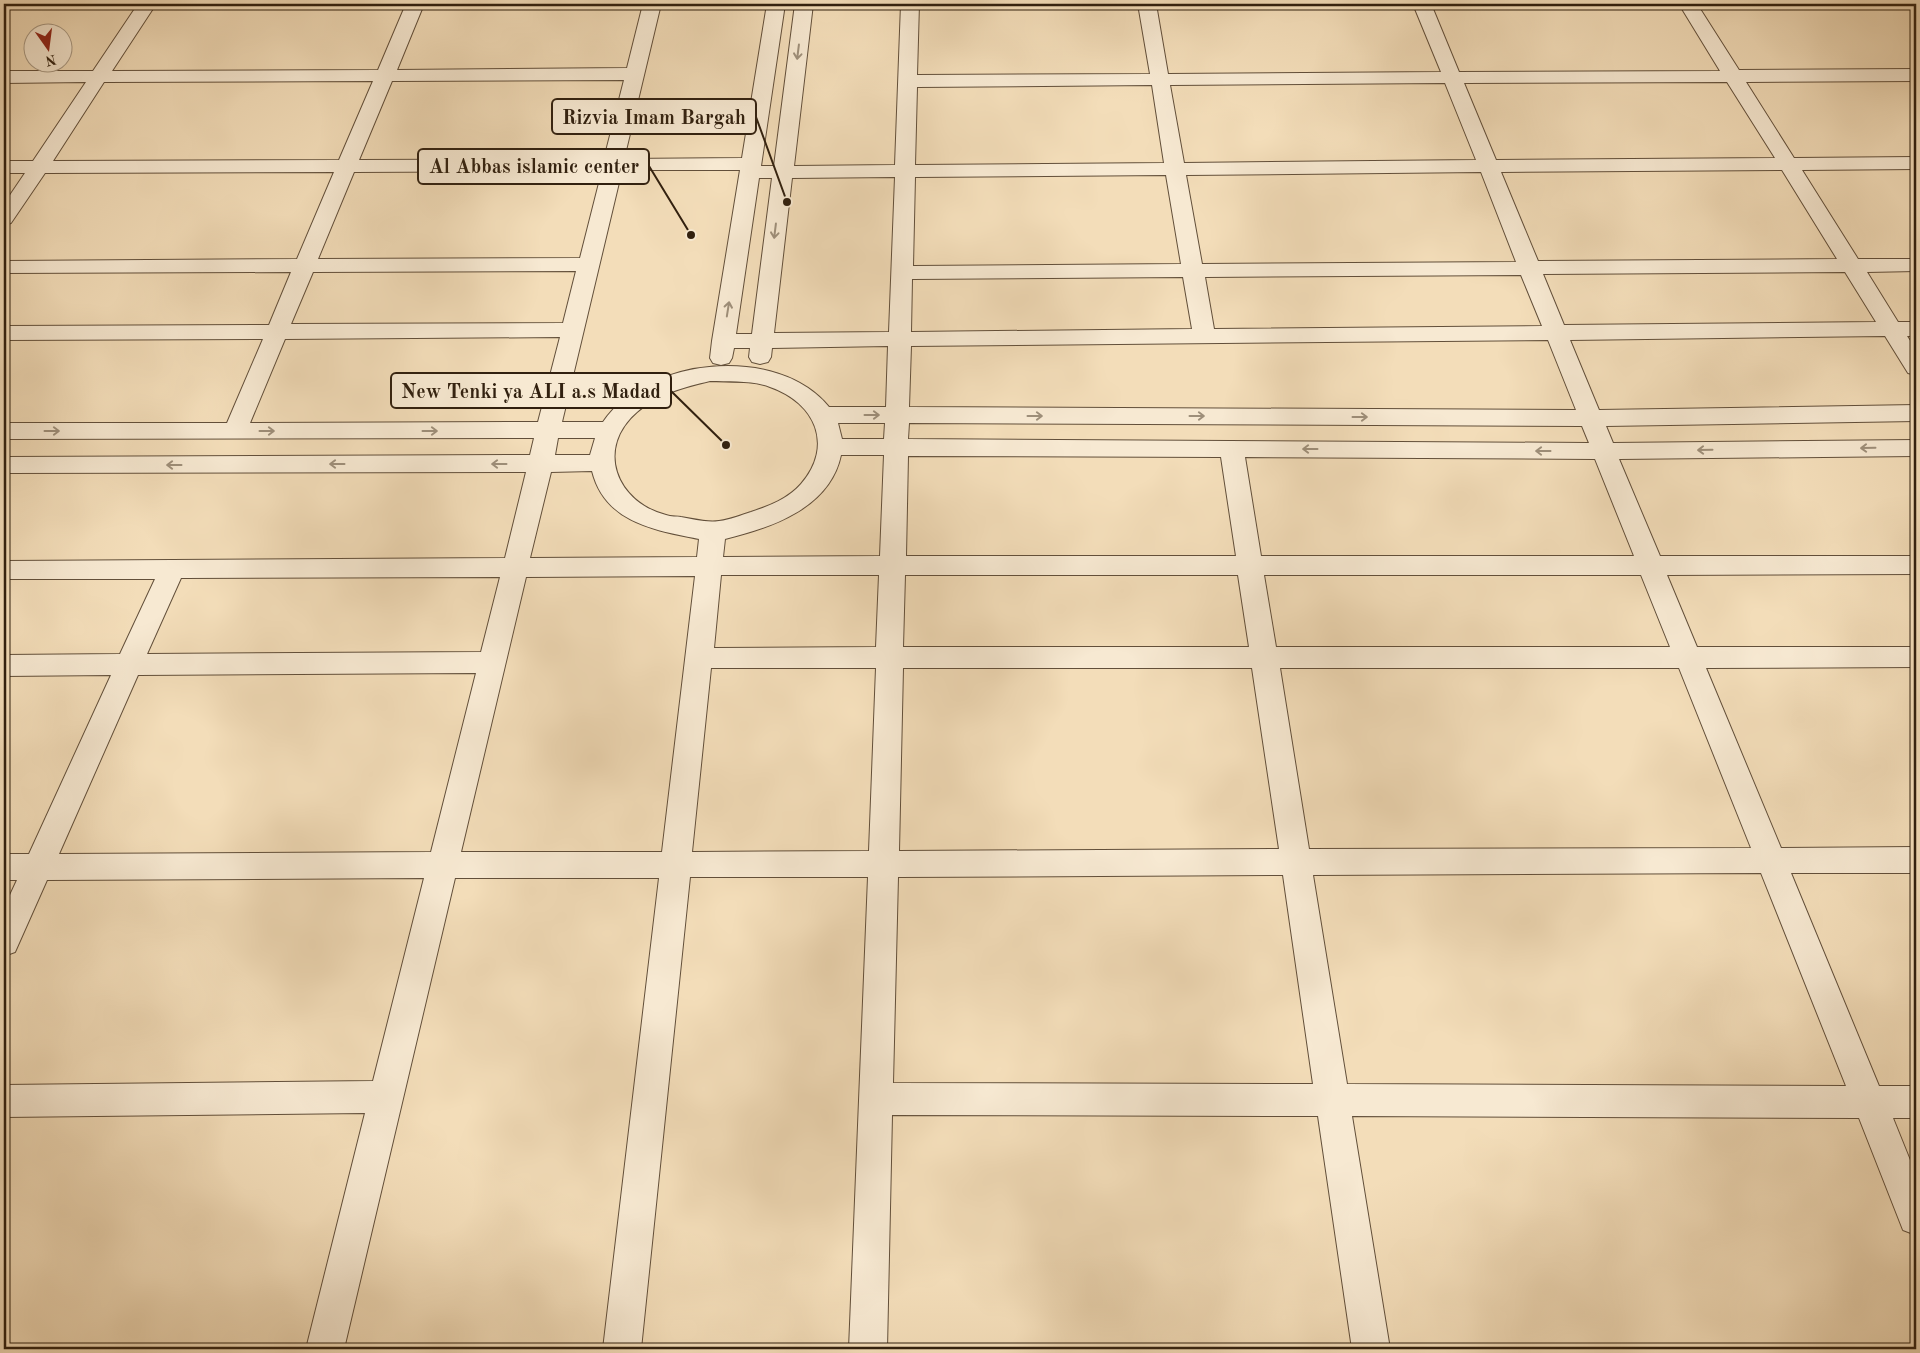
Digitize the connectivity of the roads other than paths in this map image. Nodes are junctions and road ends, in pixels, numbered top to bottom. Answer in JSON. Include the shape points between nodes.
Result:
{"nodes":[{"id":1,"x":147,"y":4,"type":"edge"},
{"id":2,"x":415,"y":4,"type":"edge"},
{"id":3,"x":652,"y":4,"type":"edge"},
{"id":4,"x":776,"y":4,"type":"edge"},
{"id":5,"x":804,"y":4,"type":"edge"},
{"id":6,"x":910,"y":4,"type":"edge"},
{"id":7,"x":1147,"y":4,"type":"edge"},
{"id":8,"x":1422,"y":4,"type":"edge"},
{"id":9,"x":1688,"y":4,"type":"edge"},
{"id":10,"x":635,"y":74,"type":"junction"},
{"id":11,"x":384,"y":75,"type":"junction"},
{"id":12,"x":1916,"y":75,"type":"edge"},
{"id":13,"x":1734,"y":76,"type":"junction"},
{"id":14,"x":4,"y":77,"type":"edge"},
{"id":15,"x":98,"y":77,"type":"junction"},
{"id":16,"x":1453,"y":78,"type":"junction"},
{"id":17,"x":1160,"y":80,"type":"junction"},
{"id":18,"x":907,"y":81,"type":"junction"},
{"id":19,"x":1916,"y":163,"type":"edge"},
{"id":20,"x":1788,"y":164,"type":"junction"},
{"id":21,"x":613,"y":165,"type":"junction"},
{"id":22,"x":346,"y":166,"type":"junction"},
{"id":23,"x":1488,"y":166,"type":"junction"},
{"id":24,"x":4,"y":167,"type":"edge"},
{"id":25,"x":38,"y":167,"type":"junction"},
{"id":26,"x":750,"y":168,"type":"junction"},
{"id":27,"x":1175,"y":169,"type":"junction"},
{"id":28,"x":905,"y":171,"type":"junction"},
{"id":29,"x":783,"y":172,"type":"junction"},
{"id":30,"x":4,"y":219,"type":"edge"},
{"id":31,"x":589,"y":264,"type":"junction"},
{"id":32,"x":304,"y":265,"type":"junction"},
{"id":33,"x":1852,"y":265,"type":"junction"},
{"id":34,"x":1916,"y":265,"type":"edge"},
{"id":35,"x":4,"y":267,"type":"edge"},
{"id":36,"x":1530,"y":268,"type":"junction"},
{"id":37,"x":1193,"y":271,"type":"junction"},
{"id":38,"x":902,"y":273,"type":"junction"},
{"id":39,"x":1892,"y":329,"type":"junction"},
{"id":40,"x":1916,"y":329,"type":"edge"},
{"id":41,"x":573,"y":330,"type":"junction"},
{"id":42,"x":276,"y":332,"type":"junction"},
{"id":43,"x":1556,"y":332,"type":"junction"},
{"id":44,"x":4,"y":333,"type":"edge"},
{"id":45,"x":1204,"y":336,"type":"junction"},
{"id":46,"x":899,"y":339,"type":"junction"},
{"id":47,"x":762,"y":340,"type":"junction"},
{"id":48,"x":723,"y":341,"type":"junction"},
{"id":49,"x":1916,"y":368,"type":"edge"},
{"id":50,"x":718,"y":374,"type":"junction"},
{"id":51,"x":757,"y":376,"type":"junction"},
{"id":52,"x":1916,"y":413,"type":"edge"},
{"id":53,"x":824,"y":414,"type":"junction"},
{"id":54,"x":897,"y":415,"type":"junction"},
{"id":55,"x":1591,"y":418,"type":"junction"},
{"id":56,"x":549,"y":430,"type":"junction"},
{"id":57,"x":610,"y":430,"type":"junction"},
{"id":58,"x":4,"y":431,"type":"edge"},
{"id":59,"x":234,"y":431,"type":"junction"},
{"id":60,"x":830,"y":447,"type":"junction"},
{"id":61,"x":896,"y":447,"type":"junction"},
{"id":62,"x":1916,"y":448,"type":"edge"},
{"id":63,"x":1232,"y":449,"type":"junction"},
{"id":64,"x":1605,"y":451,"type":"junction"},
{"id":65,"x":601,"y":463,"type":"junction"},
{"id":66,"x":540,"y":464,"type":"junction"},
{"id":67,"x":4,"y":466,"type":"edge"},
{"id":68,"x":713,"y":531,"type":"junction"},
{"id":69,"x":709,"y":566,"type":"junction"},
{"id":70,"x":893,"y":566,"type":"junction"},
{"id":71,"x":1250,"y":566,"type":"junction"},
{"id":72,"x":1651,"y":566,"type":"junction"},
{"id":73,"x":1916,"y":566,"type":"edge"},
{"id":74,"x":516,"y":568,"type":"junction"},
{"id":75,"x":172,"y":569,"type":"junction"},
{"id":76,"x":4,"y":570,"type":"edge"},
{"id":77,"x":1689,"y":657,"type":"junction"},
{"id":78,"x":1916,"y":657,"type":"edge"},
{"id":79,"x":699,"y":658,"type":"junction"},
{"id":80,"x":890,"y":658,"type":"junction"},
{"id":81,"x":1264,"y":658,"type":"junction"},
{"id":82,"x":492,"y":662,"type":"junction"},
{"id":83,"x":130,"y":664,"type":"junction"},
{"id":84,"x":4,"y":665,"type":"edge"},
{"id":85,"x":1771,"y":860,"type":"junction"},
{"id":86,"x":1916,"y":860,"type":"edge"},
{"id":87,"x":1296,"y":862,"type":"junction"},
{"id":88,"x":884,"y":864,"type":"junction"},
{"id":89,"x":443,"y":865,"type":"junction"},
{"id":90,"x":676,"y":865,"type":"junction"},
{"id":91,"x":4,"y":867,"type":"edge"},
{"id":92,"x":38,"y":867,"type":"junction"},
{"id":93,"x":4,"y":942,"type":"edge"},
{"id":94,"x":386,"y":1097,"type":"junction"},
{"id":95,"x":877,"y":1099,"type":"junction"},
{"id":96,"x":1332,"y":1100,"type":"junction"},
{"id":97,"x":4,"y":1101,"type":"edge"},
{"id":98,"x":1869,"y":1102,"type":"junction"},
{"id":99,"x":1916,"y":1102,"type":"edge"},
{"id":100,"x":1916,"y":1217,"type":"edge"},
{"id":101,"x":325,"y":1349,"type":"edge"},
{"id":102,"x":622,"y":1349,"type":"edge"},
{"id":103,"x":868,"y":1349,"type":"edge"},
{"id":104,"x":1371,"y":1349,"type":"edge"}],
"edges":[{"from":1,"to":15,"type":"street"},
{"from":2,"to":11,"type":"street"},
{"from":3,"to":10,"type":"street"},
{"from":4,"to":26,"type":"street"},
{"from":5,"to":29,"type":"street","one_way":true},
{"from":6,"to":18,"type":"street"},
{"from":7,"to":17,"type":"street"},
{"from":8,"to":16,"type":"street"},
{"from":9,"to":13,"type":"street"},
{"from":10,"to":11,"type":"street"},
{"from":10,"to":21,"type":"street"},
{"from":11,"to":15,"type":"street"},
{"from":11,"to":22,"type":"street"},
{"from":12,"to":13,"type":"street"},
{"from":13,"to":16,"type":"street"},
{"from":13,"to":20,"type":"street"},
{"from":14,"to":15,"type":"street"},
{"from":15,"to":25,"type":"street"},
{"from":16,"to":17,"type":"street"},
{"from":16,"to":23,"type":"street"},
{"from":17,"to":18,"type":"street"},
{"from":17,"to":27,"type":"street"},
{"from":18,"to":28,"type":"street"},
{"from":19,"to":20,"type":"street"},
{"from":20,"to":23,"type":"street"},
{"from":20,"to":33,"type":"street"},
{"from":21,"to":22,"type":"street"},
{"from":21,"to":26,"type":"street"},
{"from":21,"to":31,"type":"street"},
{"from":22,"to":25,"type":"street"},
{"from":22,"to":32,"type":"street"},
{"from":23,"to":27,"type":"street"},
{"from":23,"to":36,"type":"street"},
{"from":24,"to":25,"type":"street"},
{"from":25,"to":30,"type":"street"},
{"from":26,"to":29,"type":"street"},
{"from":48,"to":26,"type":"street","one_way":true},
{"from":27,"to":28,"type":"street"},
{"from":27,"to":37,"type":"street"},
{"from":28,"to":29,"type":"street"},
{"from":28,"to":38,"type":"street"},
{"from":29,"to":47,"type":"street","one_way":true},
{"from":31,"to":32,"type":"street"},
{"from":31,"to":41,"type":"street"},
{"from":32,"to":35,"type":"street"},
{"from":32,"to":42,"type":"street"},
{"from":33,"to":34,"type":"street"},
{"from":33,"to":36,"type":"street"},
{"from":33,"to":39,"type":"street"},
{"from":36,"to":37,"type":"street"},
{"from":36,"to":43,"type":"street"},
{"from":37,"to":38,"type":"street"},
{"from":37,"to":45,"type":"street"},
{"from":38,"to":46,"type":"street"},
{"from":39,"to":40,"type":"street"},
{"from":39,"to":43,"type":"street"},
{"from":39,"to":49,"type":"street"},
{"from":41,"to":42,"type":"street"},
{"from":41,"to":56,"type":"street"},
{"from":42,"to":44,"type":"street"},
{"from":42,"to":59,"type":"street"},
{"from":43,"to":45,"type":"street"},
{"from":43,"to":55,"type":"street"},
{"from":45,"to":46,"type":"street"},
{"from":46,"to":47,"type":"street"},
{"from":46,"to":54,"type":"street"},
{"from":47,"to":48,"type":"street"},
{"from":47,"to":51,"type":"street"},
{"from":48,"to":50,"type":"street"},
{"from":50,"to":51,"type":"street"},
{"from":50,"to":57,"type":"street","via":[[676,381],[645,395],[620,415]]},
{"from":51,"to":53,"type":"street","via":[[778,381],[805,395]]},
{"from":52,"to":55,"type":"street"},
{"from":53,"to":54,"type":"street","one_way":true},
{"from":53,"to":60,"type":"street"},
{"from":54,"to":55,"type":"street","one_way":true},
{"from":54,"to":61,"type":"street"},
{"from":55,"to":64,"type":"street"},
{"from":56,"to":57,"type":"street"},
{"from":59,"to":56,"type":"street","one_way":true},
{"from":56,"to":66,"type":"street"},
{"from":57,"to":65,"type":"street","via":[[602,444]]},
{"from":58,"to":59,"type":"street","one_way":true},
{"from":60,"to":61,"type":"street"},
{"from":60,"to":68,"type":"street","via":[[827,467],[808,492],[778,512]]},
{"from":61,"to":63,"type":"street"},
{"from":61,"to":70,"type":"street"},
{"from":62,"to":64,"type":"street","one_way":true},
{"from":64,"to":63,"type":"street","one_way":true},
{"from":63,"to":71,"type":"street"},
{"from":64,"to":72,"type":"street"},
{"from":65,"to":66,"type":"street"},
{"from":65,"to":68,"type":"street","via":[[609,487],[629,508],[659,522]]},
{"from":66,"to":67,"type":"street","one_way":true},
{"from":66,"to":74,"type":"street"},
{"from":68,"to":69,"type":"street"},
{"from":69,"to":70,"type":"street"},
{"from":69,"to":74,"type":"street"},
{"from":69,"to":79,"type":"street"},
{"from":70,"to":71,"type":"street"},
{"from":70,"to":80,"type":"street"},
{"from":71,"to":72,"type":"street"},
{"from":71,"to":81,"type":"street"},
{"from":72,"to":73,"type":"street"},
{"from":72,"to":77,"type":"street"},
{"from":74,"to":75,"type":"street"},
{"from":74,"to":82,"type":"street"},
{"from":75,"to":76,"type":"street"},
{"from":75,"to":83,"type":"street"},
{"from":77,"to":78,"type":"street"},
{"from":77,"to":81,"type":"street"},
{"from":77,"to":85,"type":"street"},
{"from":79,"to":80,"type":"street"},
{"from":79,"to":90,"type":"street"},
{"from":80,"to":81,"type":"street"},
{"from":80,"to":88,"type":"street"},
{"from":81,"to":87,"type":"street"},
{"from":82,"to":83,"type":"street"},
{"from":82,"to":89,"type":"street"},
{"from":83,"to":84,"type":"street"},
{"from":83,"to":92,"type":"street"},
{"from":85,"to":86,"type":"street"},
{"from":85,"to":87,"type":"street"},
{"from":85,"to":98,"type":"street"},
{"from":87,"to":88,"type":"street"},
{"from":87,"to":96,"type":"street"},
{"from":88,"to":90,"type":"street"},
{"from":88,"to":95,"type":"street"},
{"from":89,"to":90,"type":"street"},
{"from":89,"to":92,"type":"street"},
{"from":89,"to":94,"type":"street"},
{"from":90,"to":102,"type":"street"},
{"from":91,"to":92,"type":"street"},
{"from":92,"to":93,"type":"street"},
{"from":94,"to":97,"type":"street"},
{"from":94,"to":101,"type":"street"},
{"from":95,"to":96,"type":"street"},
{"from":95,"to":103,"type":"street"},
{"from":96,"to":98,"type":"street"},
{"from":96,"to":104,"type":"street"},
{"from":98,"to":99,"type":"street"},
{"from":98,"to":100,"type":"street"}]}
